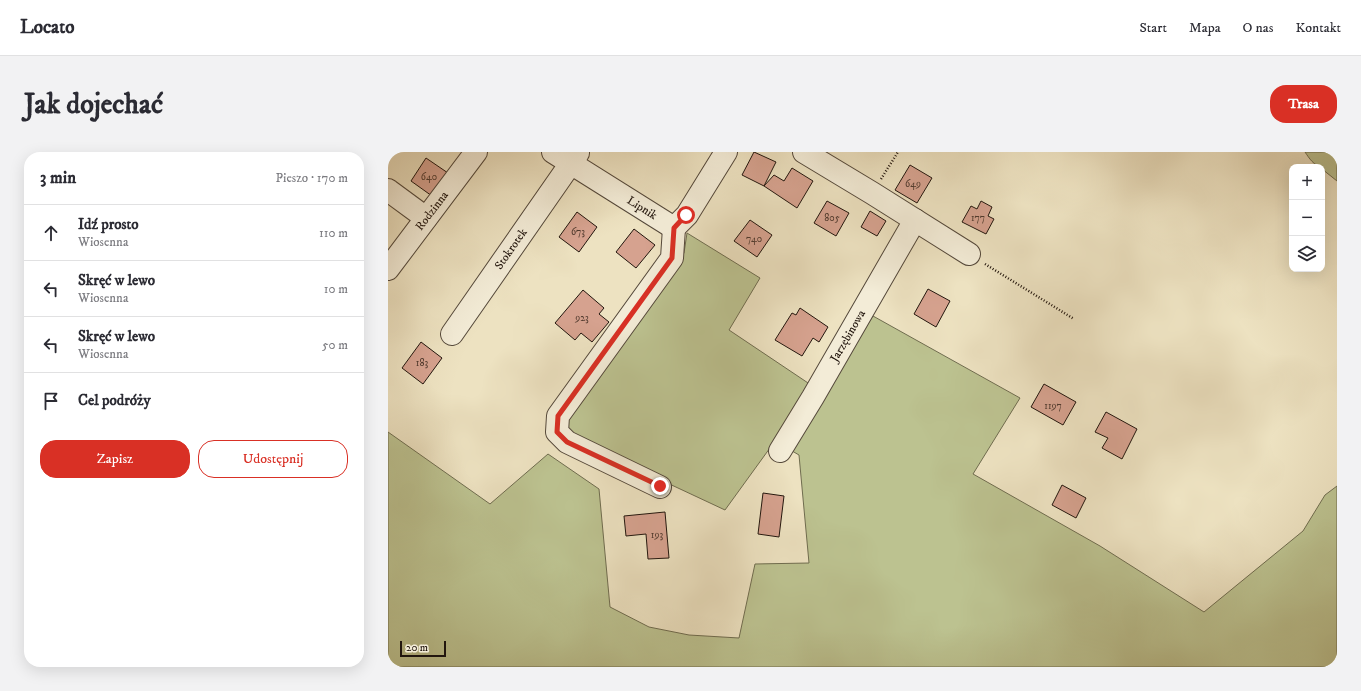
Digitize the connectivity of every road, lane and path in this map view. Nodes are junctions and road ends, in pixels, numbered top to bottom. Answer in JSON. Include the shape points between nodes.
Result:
{"nodes":[{"id":1,"x":476,"y":152,"type":"edge"},
{"id":2,"x":553,"y":152,"type":"edge"},
{"id":3,"x":726,"y":152,"type":"edge"},
{"id":4,"x":804,"y":152,"type":"edge"},
{"id":5,"x":898,"y":152,"type":"edge"},
{"id":6,"x":575,"y":158,"type":"edge"},
{"id":7,"x":388,"y":190,"type":"edge"},
{"id":8,"x":872,"y":193,"type":"junction"},
{"id":9,"x":426,"y":218,"type":"junction"},
{"id":10,"x":915,"y":220,"type":"junction"},
{"id":11,"x":674,"y":228,"type":"junction"},
{"id":12,"x":969,"y":254,"type":"joint"},
{"id":13,"x":388,"y":269,"type":"edge"},
{"id":14,"x":1074,"y":320,"type":"dead end"},
{"id":15,"x":452,"y":334,"type":"dead end"},
{"id":16,"x":780,"y":451,"type":"dead end"},
{"id":17,"x":660,"y":486,"type":"dead end"}],
"edges":[{"from":1,"to":9,"type":"street","name":"Rodzinna"},
{"from":2,"to":6,"type":"street","name":"Lipnik"},
{"from":3,"to":11,"type":"street","via":[[686,215]]},
{"from":4,"to":8,"type":"street"},
{"from":5,"to":8,"type":"path"},
{"from":6,"to":11,"type":"street","name":"Lipnik"},
{"from":6,"to":15,"type":"street","name":"Stokrotek"},
{"from":7,"to":9,"type":"street"},
{"from":8,"to":10,"type":"street"},
{"from":9,"to":13,"type":"street","name":"Rodzinna"},
{"from":10,"to":12,"type":"street"},
{"from":10,"to":16,"type":"street","name":"Jarzębinowa"},
{"from":11,"to":17,"type":"street","via":[[672,258],[558,416],[557,432],[567,442]]},
{"from":12,"to":14,"type":"path"}]}
